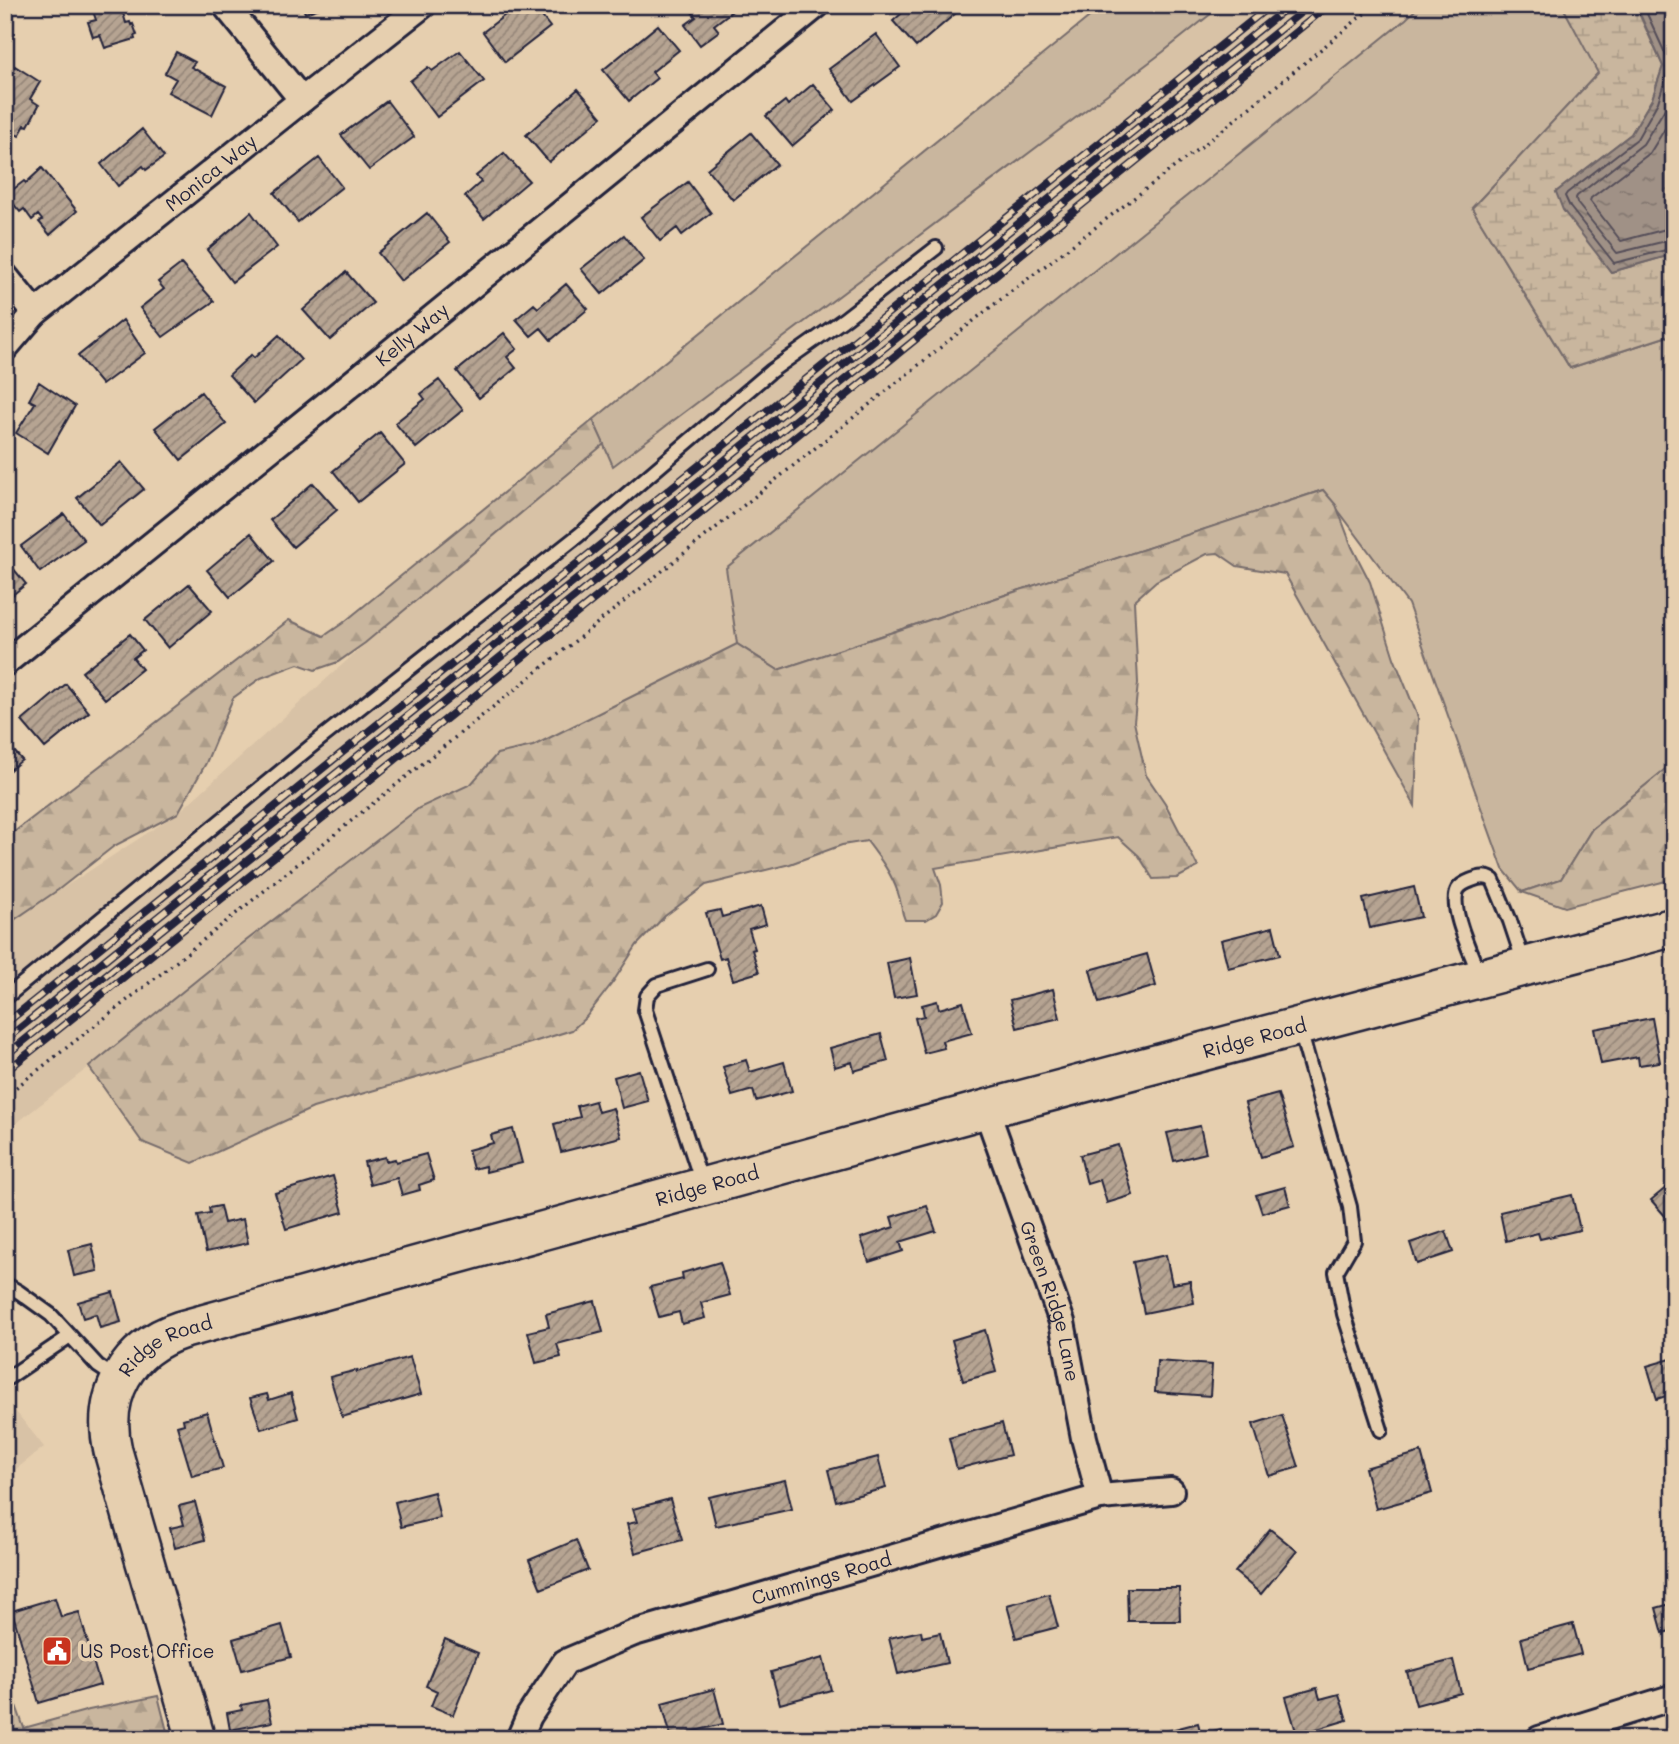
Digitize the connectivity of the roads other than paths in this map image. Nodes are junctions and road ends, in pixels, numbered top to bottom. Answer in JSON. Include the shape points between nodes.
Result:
{"nodes":[{"id":1,"x":225,"y":5,"type":"edge"},
{"id":2,"x":423,"y":5,"type":"edge"},
{"id":3,"x":817,"y":5,"type":"edge"},
{"id":4,"x":302,"y":100,"type":"junction"},
{"id":5,"x":936,"y":247,"type":"dead end"},
{"id":6,"x":5,"y":276,"type":"edge"},
{"id":7,"x":35,"y":313,"type":"junction"},
{"id":8,"x":5,"y":348,"type":"edge"},
{"id":9,"x":5,"y":663,"type":"edge"},
{"id":10,"x":1674,"y":927,"type":"edge"},
{"id":11,"x":1526,"y":966,"type":"junction"},
{"id":12,"x":707,"y":969,"type":"dead end"},
{"id":13,"x":1480,"y":978,"type":"junction"},
{"id":14,"x":5,"y":998,"type":"edge"},
{"id":15,"x":1299,"y":1026,"type":"junction"},
{"id":16,"x":986,"y":1109,"type":"junction"},
{"id":17,"x":703,"y":1187,"type":"junction"},
{"id":18,"x":5,"y":1284,"type":"edge"},
{"id":19,"x":70,"y":1336,"type":"junction"},
{"id":20,"x":5,"y":1380,"type":"edge"},
{"id":21,"x":120,"y":1381,"type":"junction"},
{"id":22,"x":1381,"y":1430,"type":"dead end"},
{"id":23,"x":1171,"y":1491,"type":"dead end"},
{"id":24,"x":1100,"y":1496,"type":"junction"},
{"id":25,"x":1674,"y":1697,"type":"edge"},
{"id":26,"x":196,"y":1739,"type":"edge"},
{"id":27,"x":519,"y":1739,"type":"edge"},
{"id":28,"x":1539,"y":1739,"type":"edge"}],
"edges":[{"from":1,"to":4,"type":"street"},
{"from":2,"to":4,"type":"street","name":"Monica Way"},
{"from":3,"to":9,"type":"street","name":"Kelly Way"},
{"from":4,"to":7,"type":"street","name":"Monica Way"},
{"from":5,"to":14,"type":"lane","via":[[771,371],[579,535],[320,739]]},
{"from":6,"to":7,"type":"street"},
{"from":7,"to":8,"type":"street","name":"Monica Way"},
{"from":10,"to":11,"type":"street","name":"Ridge Road"},
{"from":11,"to":13,"type":"street","name":"Ridge Road"},
{"from":11,"to":13,"type":"lane","via":[[1493,880],[1480,877],[1460,886],[1456,898]]},
{"from":12,"to":17,"type":"lane","via":[[657,985],[647,996],[645,1010]]},
{"from":13,"to":15,"type":"street","name":"Ridge Road"},
{"from":15,"to":16,"type":"street","name":"Ridge Road"},
{"from":15,"to":22,"type":"lane","via":[[1350,1207],[1354,1241],[1336,1272],[1344,1314]]},
{"from":16,"to":17,"type":"street","name":"Ridge Road"},
{"from":16,"to":24,"type":"street","name":"Green Ridge Lane","via":[[1062,1322]]},
{"from":17,"to":21,"type":"street","name":"Ridge Road","via":[[172,1333],[139,1353]]},
{"from":18,"to":19,"type":"lane","via":[[42,1308]]},
{"from":19,"to":20,"type":"lane"},
{"from":19,"to":21,"type":"lane","via":[[98,1366]]},
{"from":21,"to":26,"type":"street","name":"Ridge Road","via":[[110,1413],[111,1442]]},
{"from":23,"to":24,"type":"street","name":"Cummings Road"},
{"from":24,"to":27,"type":"street","name":"Cummings Road","via":[[634,1633],[565,1662]]},
{"from":25,"to":28,"type":"street"}]}
